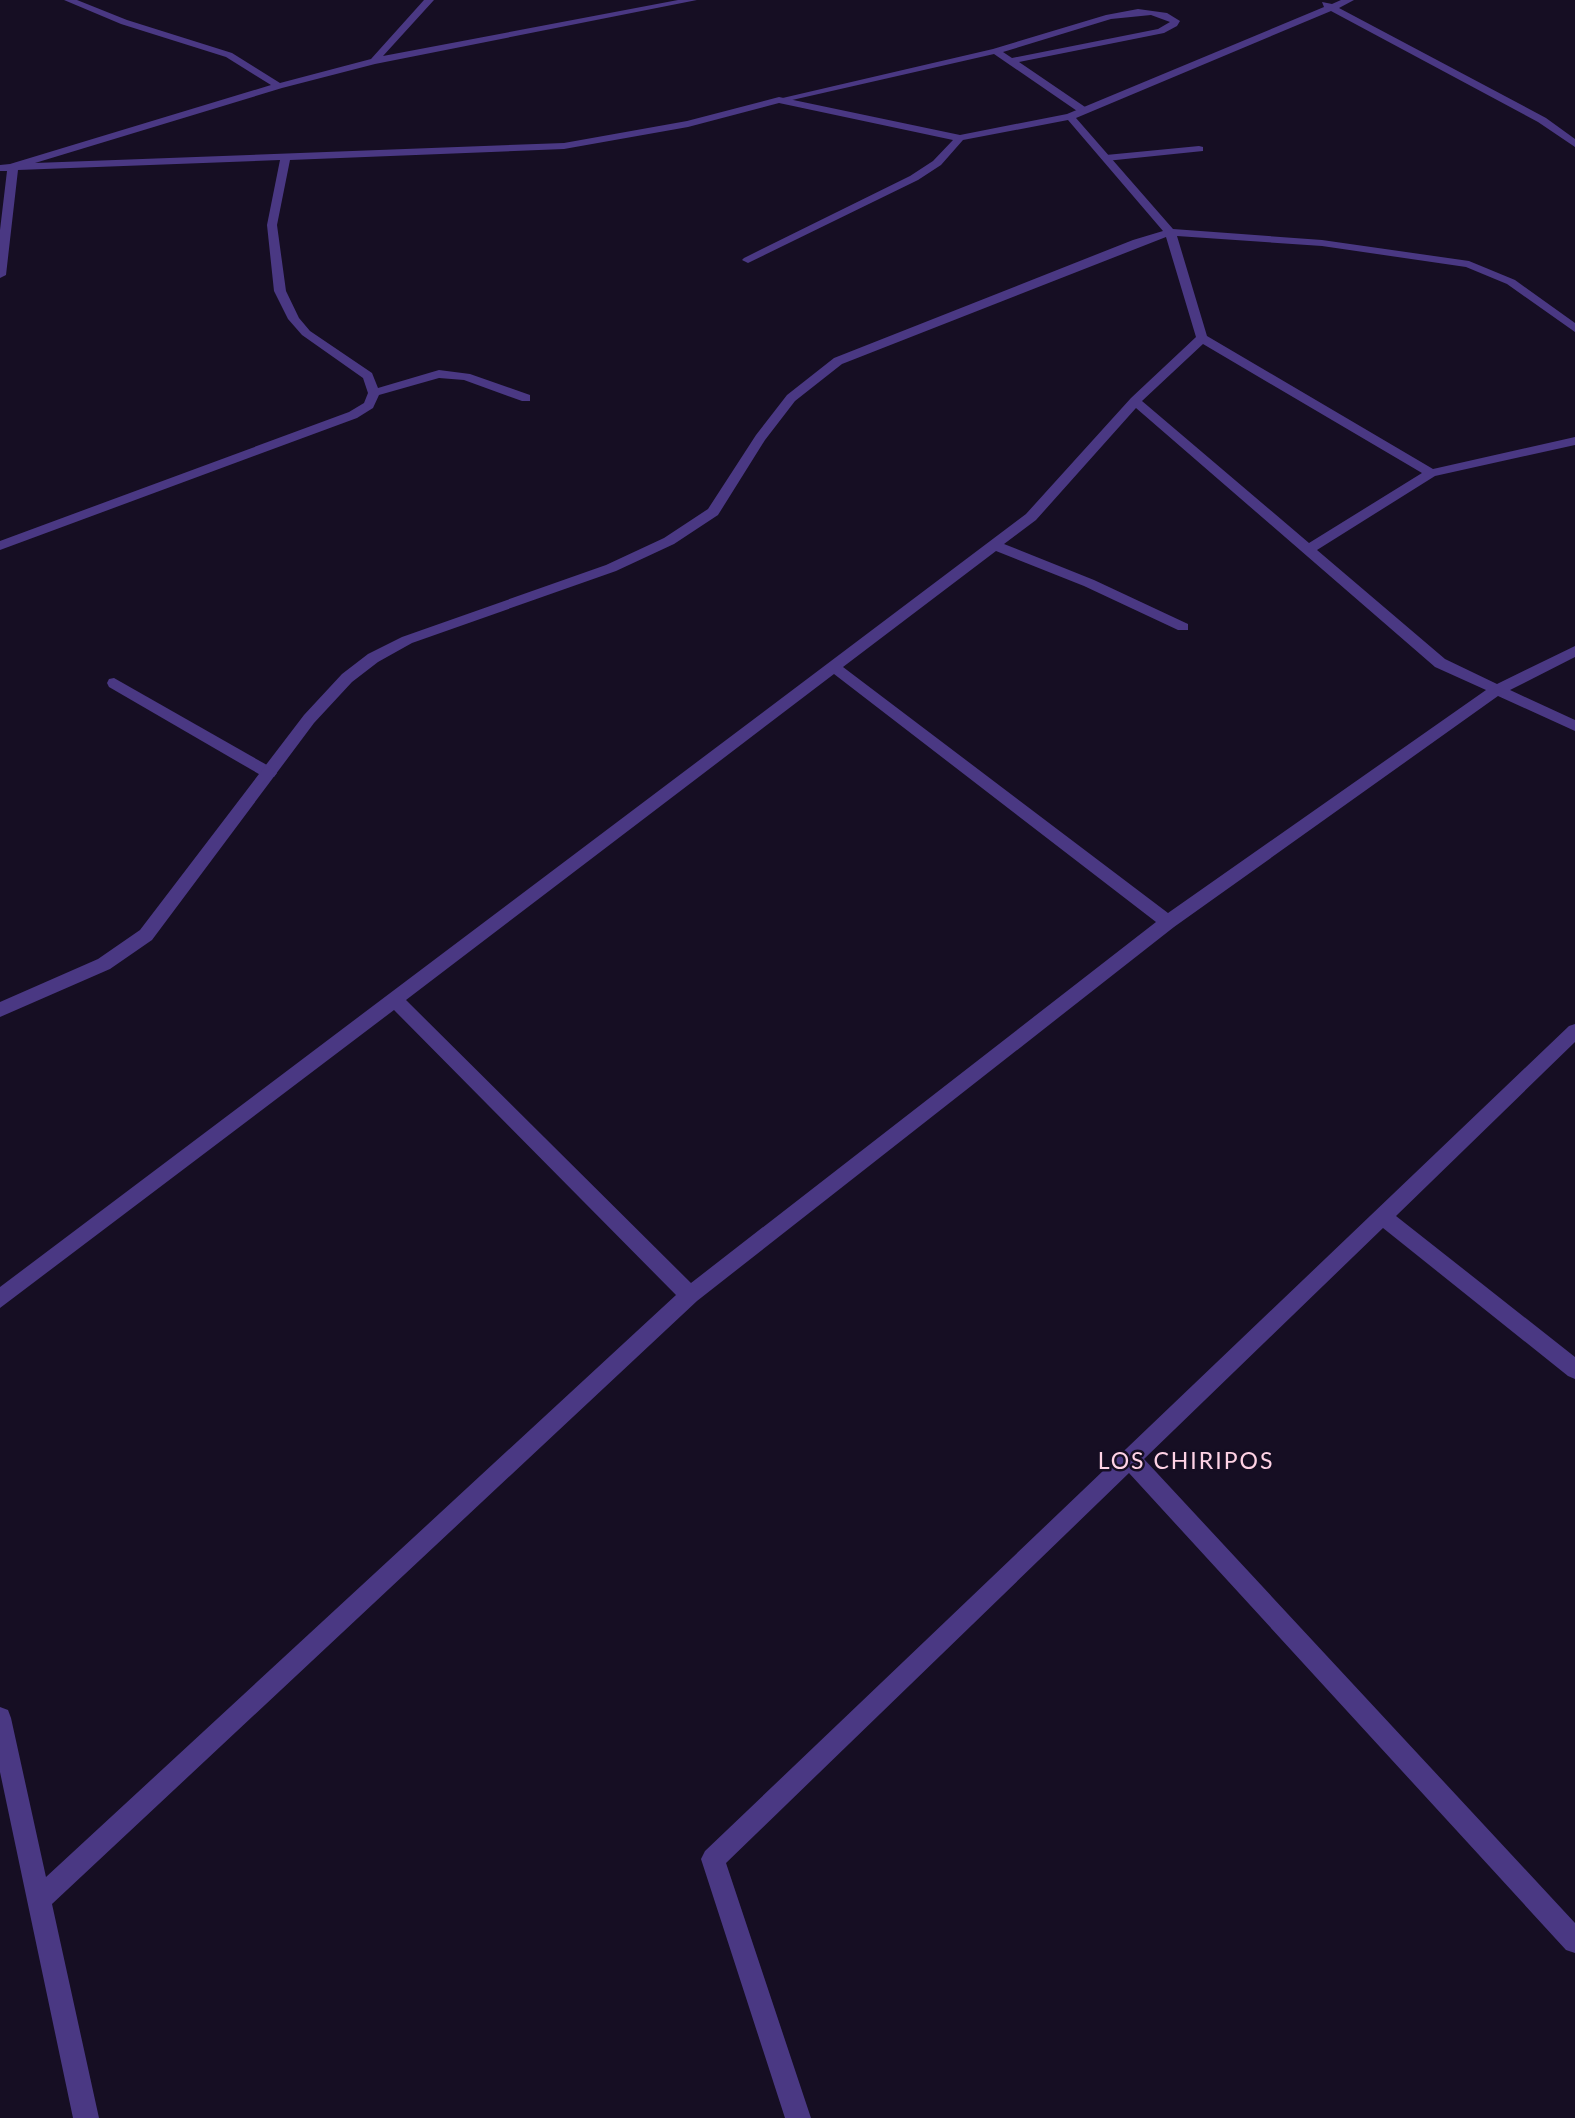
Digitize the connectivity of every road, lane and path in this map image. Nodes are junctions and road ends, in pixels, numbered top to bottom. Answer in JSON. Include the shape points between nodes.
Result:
{"nodes":[{"id":1,"x":69,"y":0,"type":"edge"},
{"id":2,"x":429,"y":0,"type":"edge"},
{"id":3,"x":692,"y":0,"type":"edge"},
{"id":4,"x":1319,"y":0,"type":"edge"},
{"id":5,"x":1349,"y":0,"type":"edge"},
{"id":6,"x":1329,"y":7,"type":"junction"},
{"id":7,"x":996,"y":51,"type":"junction"},
{"id":8,"x":374,"y":61,"type":"junction"},
{"id":9,"x":1009,"y":61,"type":"junction"},
{"id":10,"x":279,"y":86,"type":"junction"},
{"id":11,"x":779,"y":100,"type":"junction"},
{"id":12,"x":1084,"y":111,"type":"junction"},
{"id":13,"x":1070,"y":117,"type":"junction"},
{"id":14,"x":960,"y":138,"type":"junction"},
{"id":15,"x":1575,"y":144,"type":"edge"},
{"id":16,"x":1199,"y":149,"type":"dead end"},
{"id":17,"x":286,"y":156,"type":"junction"},
{"id":18,"x":1106,"y":158,"type":"junction"},
{"id":19,"x":13,"y":167,"type":"junction"},
{"id":20,"x":0,"y":168,"type":"edge"},
{"id":21,"x":1170,"y":232,"type":"junction"},
{"id":22,"x":748,"y":260,"type":"dead end"},
{"id":23,"x":0,"y":273,"type":"edge"},
{"id":24,"x":1575,"y":328,"type":"edge"},
{"id":25,"x":1202,"y":338,"type":"junction"},
{"id":26,"x":374,"y":393,"type":"junction"},
{"id":27,"x":526,"y":398,"type":"dead end"},
{"id":28,"x":1135,"y":401,"type":"junction"},
{"id":29,"x":1575,"y":441,"type":"edge"},
{"id":30,"x":1431,"y":473,"type":"junction"},
{"id":31,"x":0,"y":545,"type":"edge"},
{"id":32,"x":994,"y":545,"type":"junction"},
{"id":33,"x":1308,"y":550,"type":"junction"},
{"id":34,"x":1183,"y":627,"type":"dead end"},
{"id":35,"x":1575,"y":650,"type":"edge"},
{"id":36,"x":834,"y":667,"type":"junction"},
{"id":37,"x":114,"y":683,"type":"dead end"},
{"id":38,"x":1497,"y":690,"type":"junction"},
{"id":39,"x":1575,"y":726,"type":"edge"},
{"id":40,"x":270,"y":773,"type":"junction"},
{"id":41,"x":1168,"y":922,"type":"junction"},
{"id":42,"x":396,"y":1001,"type":"junction"},
{"id":43,"x":0,"y":1010,"type":"edge"},
{"id":44,"x":1575,"y":1031,"type":"edge"},
{"id":45,"x":1383,"y":1217,"type":"junction"},
{"id":46,"x":690,"y":1295,"type":"junction"},
{"id":47,"x":0,"y":1299,"type":"edge"},
{"id":48,"x":1575,"y":1369,"type":"edge"},
{"id":49,"x":1129,"y":1458,"type":"junction"},
{"id":50,"x":0,"y":1718,"type":"edge"},
{"id":51,"x":39,"y":1900,"type":"junction"},
{"id":52,"x":1575,"y":1941,"type":"edge"},
{"id":53,"x":86,"y":2118,"type":"edge"},
{"id":54,"x":798,"y":2118,"type":"edge"}],
"edges":[{"from":1,"to":10,"type":"street","via":[[229,55]]},
{"from":2,"to":8,"type":"street"},
{"from":3,"to":8,"type":"street"},
{"from":4,"to":6,"type":"street"},
{"from":5,"to":6,"type":"street"},
{"from":6,"to":12,"type":"street"},
{"from":6,"to":15,"type":"street","via":[[1542,120]]},
{"from":7,"to":9,"type":"street"},
{"from":7,"to":9,"type":"street","via":[[1116,12],[1168,13],[1175,20],[1161,31]]},
{"from":7,"to":11,"type":"street"},
{"from":8,"to":10,"type":"street"},
{"from":9,"to":12,"type":"street"},
{"from":10,"to":19,"type":"street"},
{"from":11,"to":14,"type":"street"},
{"from":11,"to":17,"type":"street","via":[[688,124],[564,146]]},
{"from":12,"to":13,"type":"street"},
{"from":13,"to":14,"type":"street"},
{"from":13,"to":18,"type":"street"},
{"from":14,"to":22,"type":"street","via":[[937,163],[914,178]]},
{"from":16,"to":18,"type":"street"},
{"from":17,"to":19,"type":"street"},
{"from":17,"to":26,"type":"street","via":[[272,225],[280,291],[306,333],[368,376]]},
{"from":18,"to":21,"type":"street"},
{"from":19,"to":20,"type":"street"},
{"from":19,"to":23,"type":"street"},
{"from":21,"to":24,"type":"street","via":[[1322,243],[1469,264],[1511,282]]},
{"from":21,"to":25,"type":"street"},
{"from":21,"to":40,"type":"street","via":[[838,361],[791,398],[713,512],[668,541],[611,568],[407,640],[373,658],[309,719]]},
{"from":25,"to":28,"type":"street"},
{"from":25,"to":30,"type":"street"},
{"from":26,"to":27,"type":"street","via":[[439,374],[466,377]]},
{"from":26,"to":31,"type":"street","via":[[369,405],[353,415]]},
{"from":28,"to":32,"type":"street","via":[[1031,517]]},
{"from":28,"to":33,"type":"street"},
{"from":29,"to":30,"type":"street"},
{"from":30,"to":33,"type":"street"},
{"from":32,"to":34,"type":"street"},
{"from":32,"to":36,"type":"street"},
{"from":33,"to":38,"type":"street","via":[[1440,663]]},
{"from":35,"to":38,"type":"street"},
{"from":36,"to":41,"type":"street"},
{"from":36,"to":42,"type":"street"},
{"from":37,"to":40,"type":"street"},
{"from":38,"to":39,"type":"street"},
{"from":38,"to":41,"type":"street"},
{"from":40,"to":43,"type":"street","via":[[146,935],[104,964]]},
{"from":41,"to":46,"type":"street"},
{"from":42,"to":46,"type":"street"},
{"from":42,"to":47,"type":"street"},
{"from":44,"to":45,"type":"street"},
{"from":45,"to":48,"type":"street"},
{"from":45,"to":49,"type":"street"},
{"from":46,"to":51,"type":"street"},
{"from":49,"to":52,"type":"street"},
{"from":49,"to":54,"type":"street","via":[[713,1859]]},
{"from":50,"to":51,"type":"street"},
{"from":51,"to":53,"type":"street"}]}
